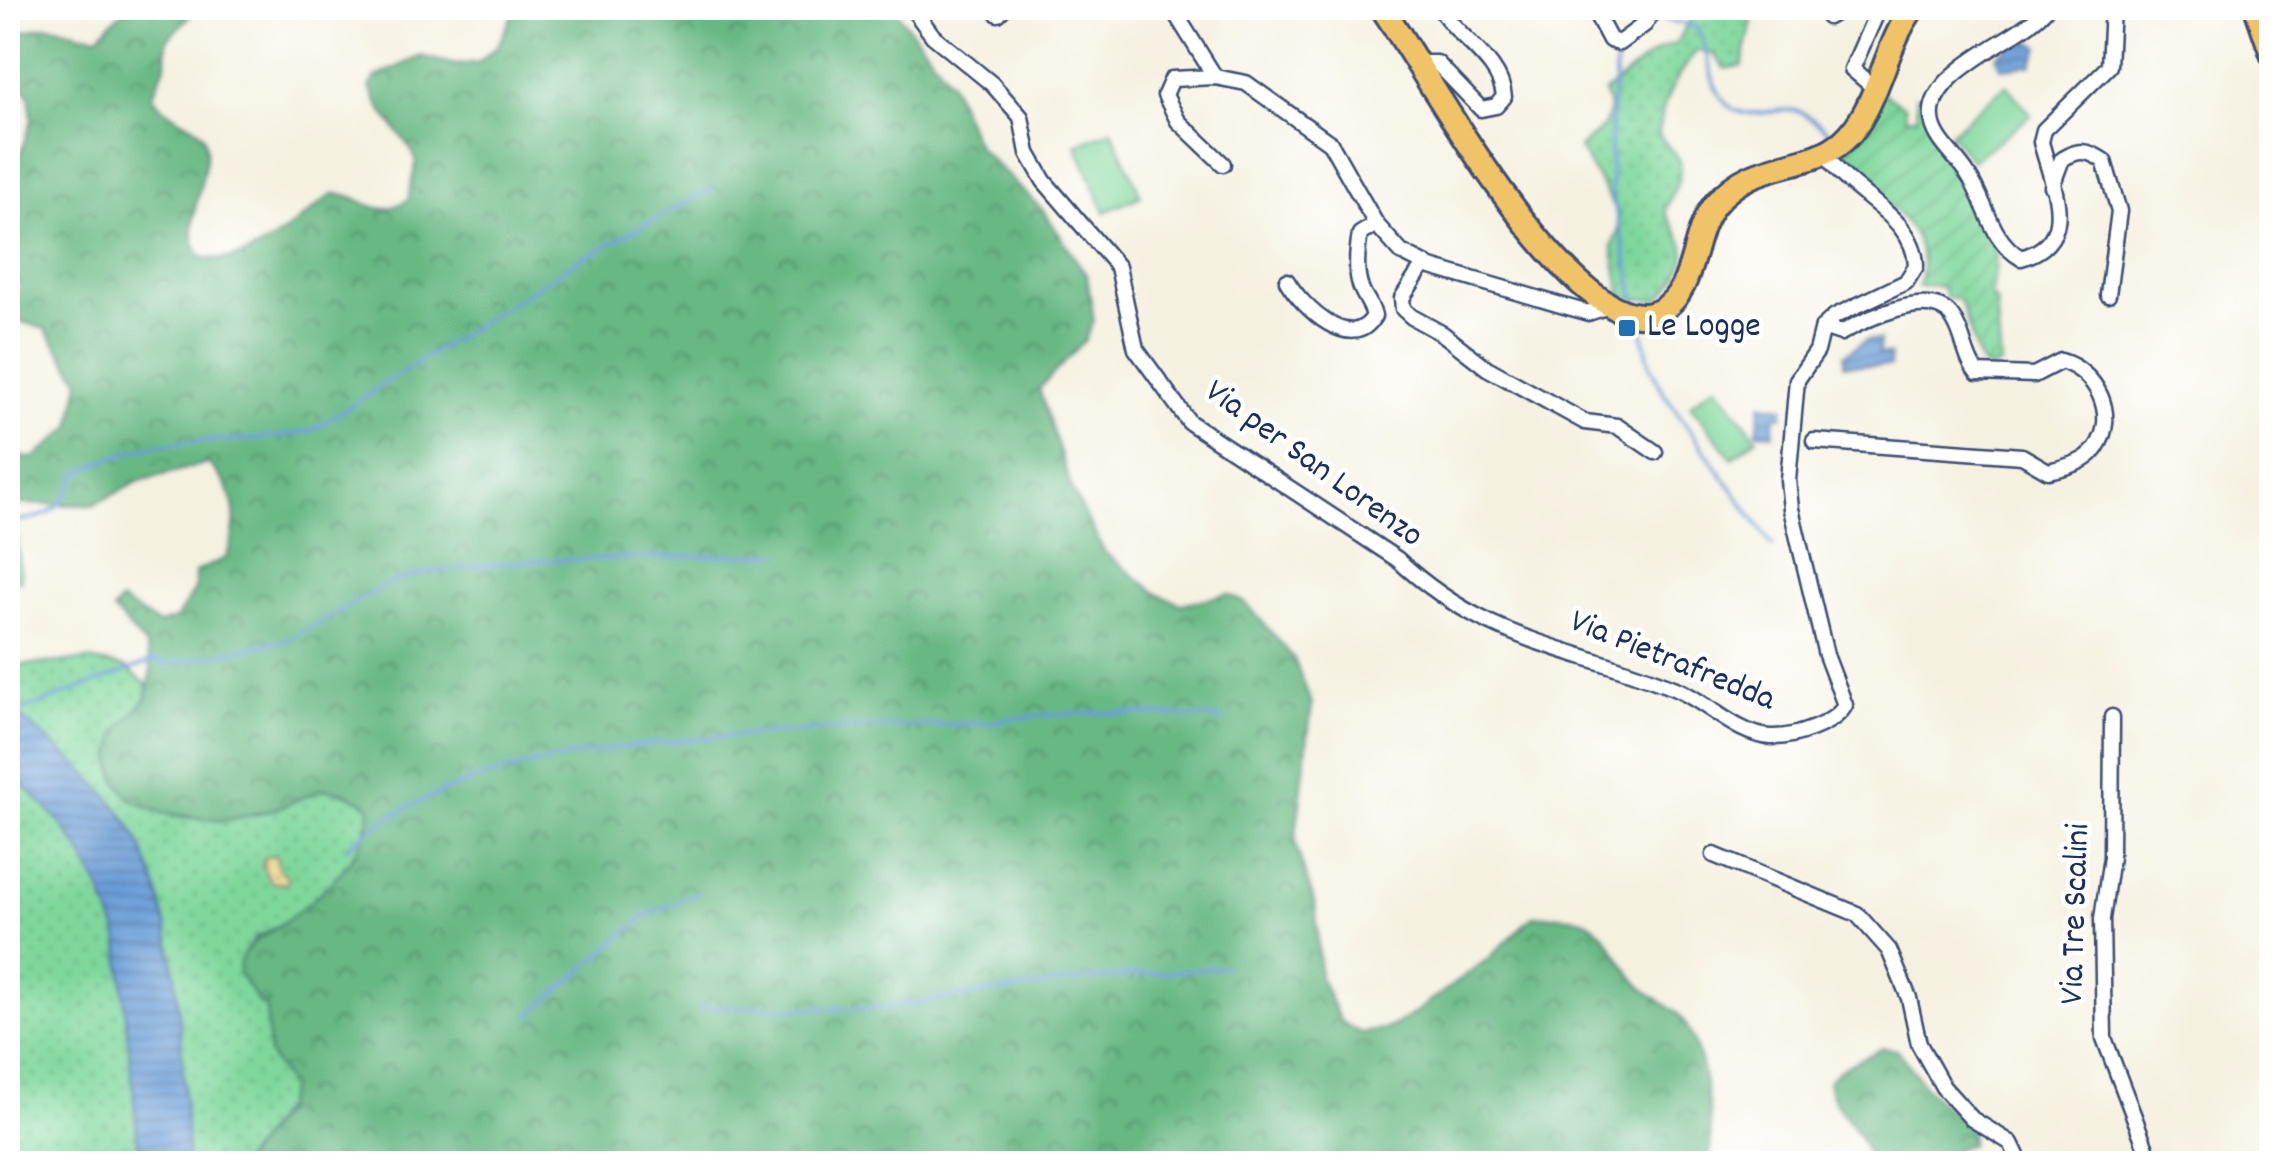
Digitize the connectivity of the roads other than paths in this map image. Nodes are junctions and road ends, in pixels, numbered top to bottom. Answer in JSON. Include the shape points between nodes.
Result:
{"nodes":[{"id":1,"x":912,"y":8,"type":"edge"},
{"id":2,"x":1172,"y":8,"type":"edge"},
{"id":3,"x":1382,"y":8,"type":"edge"},
{"id":4,"x":1440,"y":8,"type":"edge"},
{"id":5,"x":1593,"y":8,"type":"edge"},
{"id":6,"x":1654,"y":8,"type":"edge"},
{"id":7,"x":1819,"y":8,"type":"edge"},
{"id":8,"x":1843,"y":8,"type":"edge"},
{"id":9,"x":1879,"y":8,"type":"edge"},
{"id":10,"x":1913,"y":8,"type":"edge"},
{"id":11,"x":2046,"y":8,"type":"edge"},
{"id":12,"x":2112,"y":8,"type":"edge"},
{"id":13,"x":2256,"y":8,"type":"edge"},
{"id":14,"x":2272,"y":54,"type":"edge"},
{"id":15,"x":1420,"y":63,"type":"junction"},
{"id":16,"x":1215,"y":77,"type":"junction"},
{"id":17,"x":1873,"y":87,"type":"junction"},
{"id":18,"x":1825,"y":152,"type":"junction"},
{"id":19,"x":1223,"y":164,"type":"dead end"},
{"id":20,"x":2052,"y":186,"type":"junction"},
{"id":21,"x":1376,"y":224,"type":"junction"},
{"id":22,"x":1424,"y":264,"type":"junction"},
{"id":23,"x":1288,"y":282,"type":"dead end"},
{"id":24,"x":2108,"y":295,"type":"dead end"},
{"id":25,"x":1606,"y":307,"type":"junction"},
{"id":26,"x":1823,"y":326,"type":"junction"},
{"id":27,"x":1814,"y":441,"type":"dead end"},
{"id":28,"x":1655,"y":452,"type":"dead end"},
{"id":29,"x":1472,"y":617,"type":"joint"},
{"id":30,"x":2112,"y":717,"type":"dead end"},
{"id":31,"x":1714,"y":855,"type":"dead end"},
{"id":32,"x":2021,"y":1164,"type":"edge"},
{"id":33,"x":2152,"y":1164,"type":"edge"}],
"edges":[{"from":1,"to":29,"type":"street","name":"Via per San Lorenzo","via":[[933,36],[1022,117],[1028,152],[1044,181],[1118,267],[1136,349],[1188,422],[1397,559]]},
{"from":2,"to":16,"type":"street"},
{"from":3,"to":15,"type":"main road"},
{"from":4,"to":15,"type":"street","via":[[1503,83],[1504,96],[1482,109],[1437,62]]},
{"from":5,"to":6,"type":"street","via":[[1610,40],[1619,43]]},
{"from":7,"to":8,"type":"street","via":[[1828,17]]},
{"from":9,"to":17,"type":"street","via":[[1852,69]]},
{"from":10,"to":17,"type":"main road"},
{"from":11,"to":20,"type":"street","via":[[1986,48],[1931,108],[1934,128],[1968,174],[2004,248],[2020,258],[2054,240]]},
{"from":12,"to":20,"type":"street","via":[[2109,66],[2044,130]]},
{"from":13,"to":14,"type":"main road"},
{"from":15,"to":25,"type":"main road","via":[[1509,201],[1559,265]]},
{"from":16,"to":19,"type":"street","via":[[1172,78],[1164,94],[1178,121]]},
{"from":16,"to":21,"type":"street","via":[[1246,83],[1330,143]]},
{"from":17,"to":18,"type":"main road","via":[[1852,132]]},
{"from":18,"to":25,"type":"main road","via":[[1769,166],[1717,202],[1702,225],[1688,273],[1664,309],[1633,318]]},
{"from":18,"to":26,"type":"street","via":[[1846,182],[1902,227],[1916,266],[1906,282]]},
{"from":20,"to":24,"type":"street","via":[[2062,159],[2073,152],[2104,160],[2119,211]]},
{"from":21,"to":22,"type":"street","via":[[1401,252]]},
{"from":21,"to":23,"type":"street","via":[[1360,234],[1356,260],[1374,316],[1367,328],[1340,330],[1298,299]]},
{"from":22,"to":25,"type":"street","via":[[1588,313]]},
{"from":22,"to":28,"type":"street","via":[[1402,298],[1412,317],[1487,368],[1586,422],[1617,426]]},
{"from":26,"to":27,"type":"street","via":[[1840,333],[1880,312],[1945,310],[1977,373],[2034,375],[2061,361],[2084,370],[2101,400],[2105,430],[2095,451],[2048,471],[2022,456]]},
{"from":26,"to":29,"type":"street","name":"Via Pietrafredda","via":[[1817,351],[1797,380],[1788,480],[1823,642],[1845,705],[1833,719],[1785,736],[1757,734],[1680,690]]},
{"from":30,"to":33,"type":"street","name":"Via Tre Scalini","via":[[2104,1038]]},
{"from":31,"to":32,"type":"street","via":[[1858,914],[1889,950],[1919,1044],[1943,1087],[1972,1119],[2011,1143]]}]}
